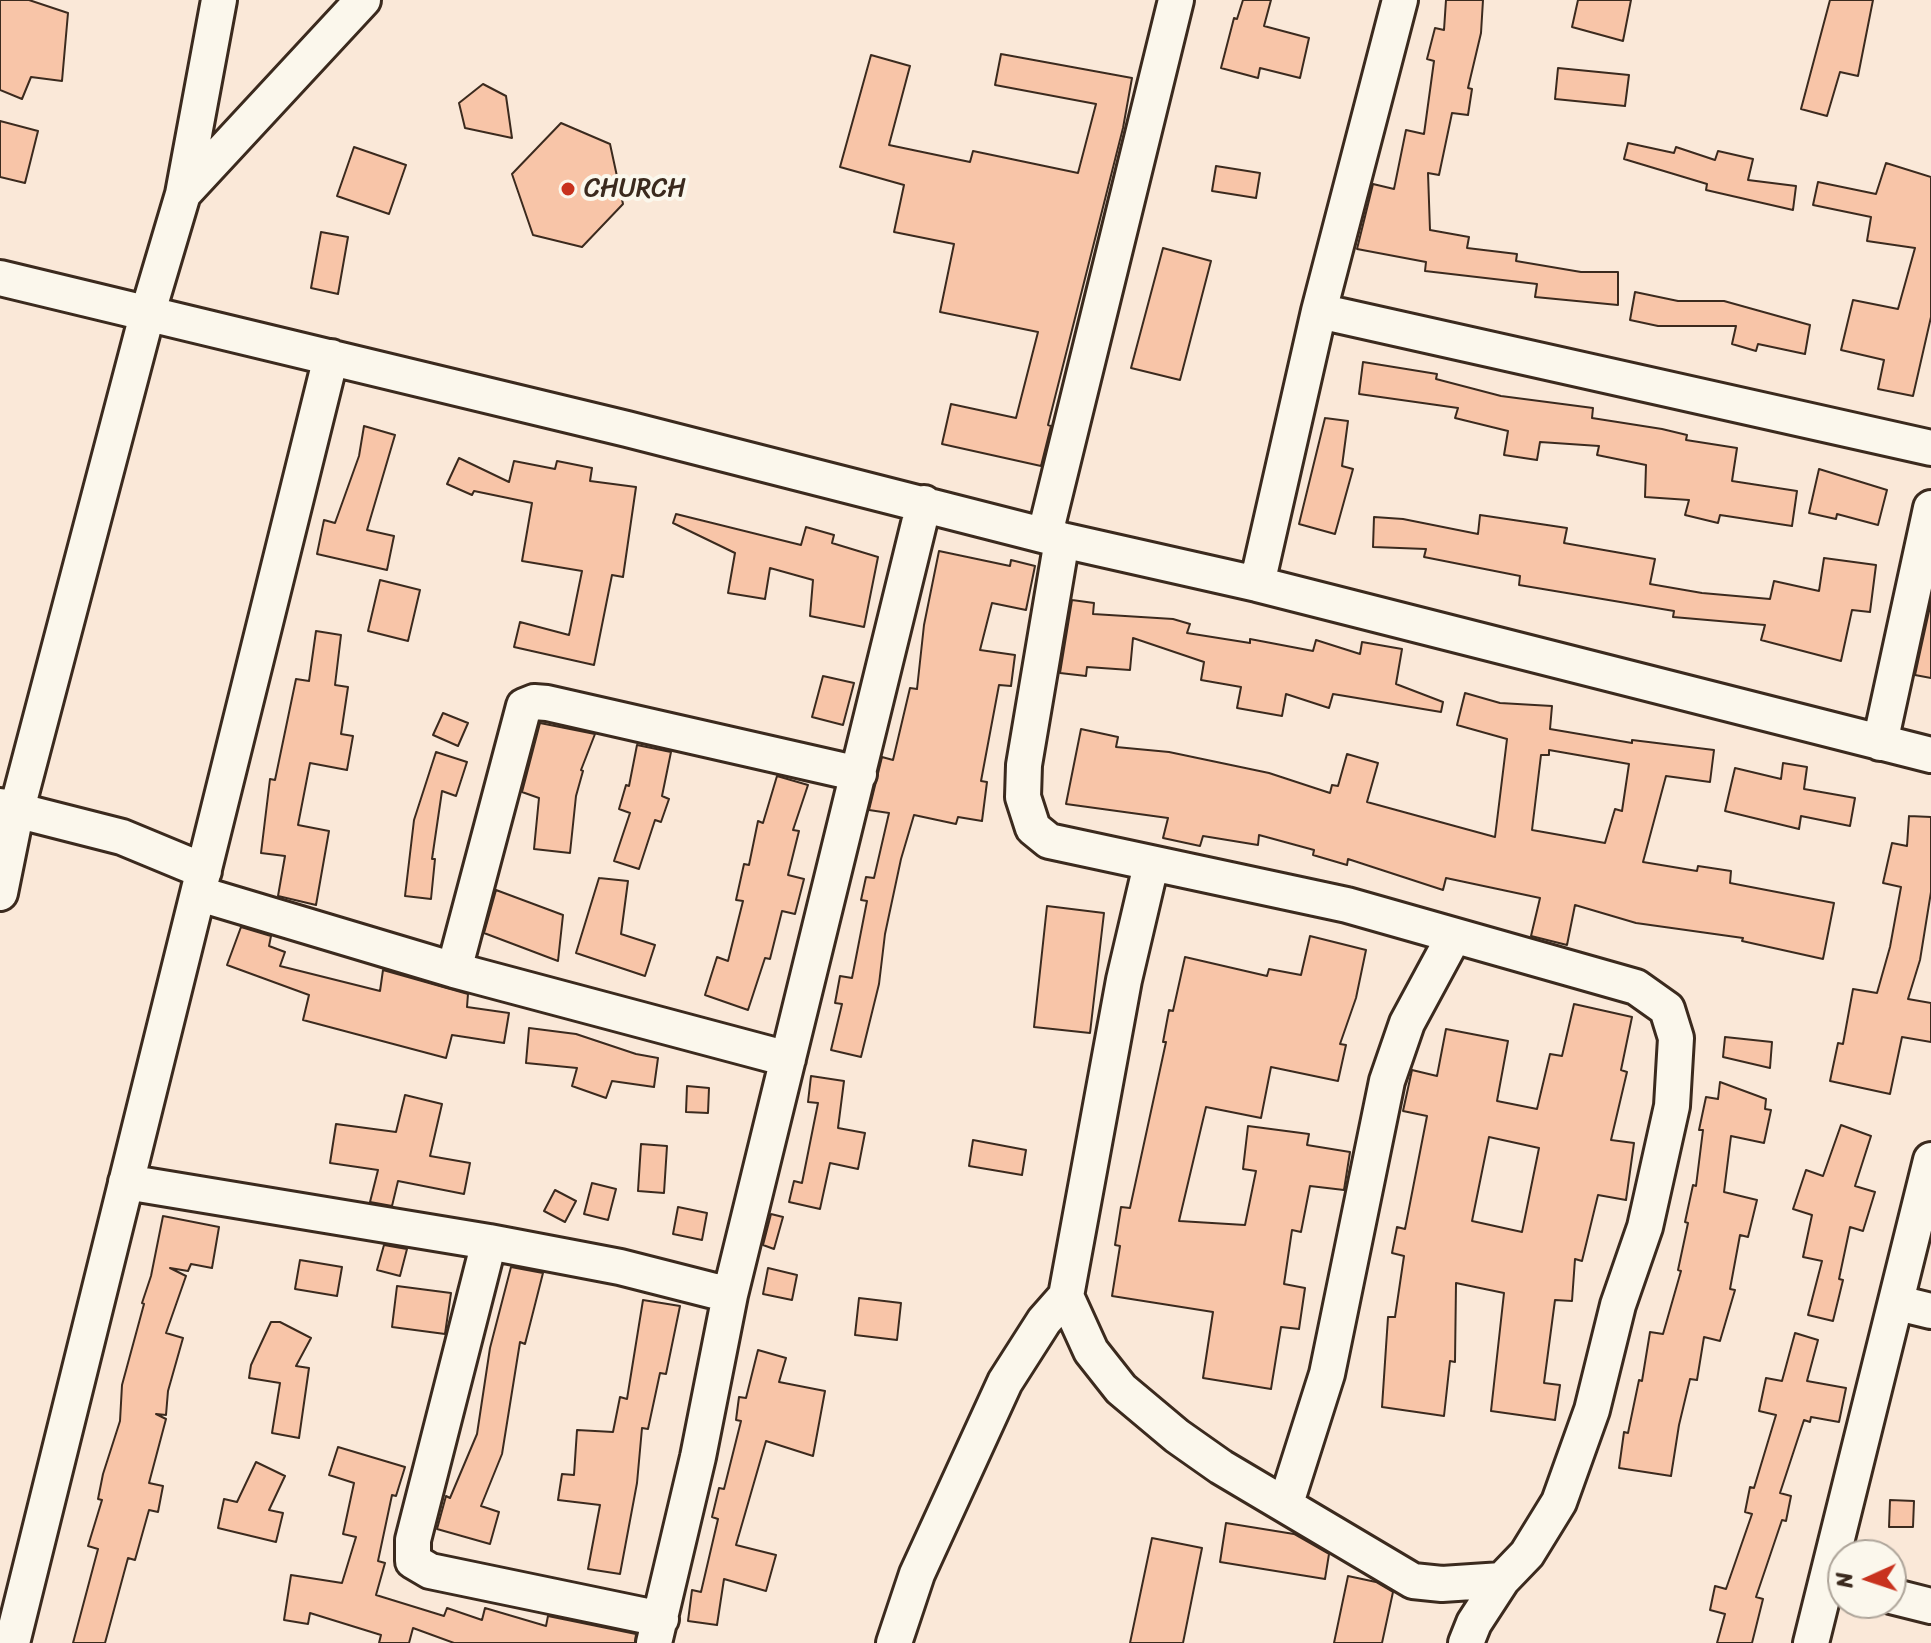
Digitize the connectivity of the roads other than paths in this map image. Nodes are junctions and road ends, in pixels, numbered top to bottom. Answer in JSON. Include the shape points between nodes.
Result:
{"nodes":[{"id":1,"x":219,"y":0,"type":"edge"},
{"id":2,"x":363,"y":0,"type":"edge"},
{"id":3,"x":1176,"y":0,"type":"edge"},
{"id":4,"x":1400,"y":0,"type":"edge"},
{"id":5,"x":183,"y":194,"type":"junction"},
{"id":6,"x":0,"y":278,"type":"edge"},
{"id":7,"x":1319,"y":311,"type":"junction"},
{"id":8,"x":147,"y":315,"type":"junction"},
{"id":9,"x":331,"y":357,"type":"junction"},
{"id":10,"x":1931,"y":448,"type":"edge"},
{"id":11,"x":924,"y":503,"type":"junction"},
{"id":12,"x":1931,"y":508,"type":"edge"},
{"id":13,"x":1054,"y":537,"type":"junction"},
{"id":14,"x":1257,"y":584,"type":"junction"},
{"id":15,"x":1880,"y":743,"type":"junction"},
{"id":16,"x":1931,"y":755,"type":"edge"},
{"id":17,"x":859,"y":774,"type":"junction"},
{"id":18,"x":8,"y":807,"type":"edge"},
{"id":19,"x":1151,"y":865,"type":"junction"},
{"id":20,"x":202,"y":883,"type":"junction"},
{"id":21,"x":0,"y":893,"type":"edge"},
{"id":22,"x":1454,"y":936,"type":"junction"},
{"id":23,"x":454,"y":970,"type":"junction"},
{"id":24,"x":788,"y":1059,"type":"junction"},
{"id":25,"x":1931,"y":1160,"type":"edge"},
{"id":26,"x":126,"y":1182,"type":"junction"},
{"id":27,"x":489,"y":1242,"type":"junction"},
{"id":28,"x":730,"y":1295,"type":"junction"},
{"id":29,"x":1066,"y":1296,"type":"junction"},
{"id":30,"x":1898,"y":1303,"type":"junction"},
{"id":31,"x":1931,"y":1311,"type":"edge"},
{"id":32,"x":1286,"y":1503,"type":"junction"},
{"id":33,"x":1845,"y":1539,"type":"edge"},
{"id":34,"x":1502,"y":1580,"type":"junction"},
{"id":35,"x":1907,"y":1600,"type":"edge"},
{"id":36,"x":1827,"y":1602,"type":"edge"},
{"id":37,"x":1931,"y":1606,"type":"edge"},
{"id":38,"x":657,"y":1631,"type":"edge"},
{"id":39,"x":12,"y":1643,"type":"edge"},
{"id":40,"x":894,"y":1643,"type":"edge"},
{"id":41,"x":1466,"y":1643,"type":"edge"},
{"id":42,"x":1811,"y":1643,"type":"edge"}],
"edges":[{"from":1,"to":5,"type":"street"},
{"from":2,"to":5,"type":"street"},
{"from":3,"to":13,"type":"street"},
{"from":4,"to":7,"type":"street"},
{"from":5,"to":8,"type":"street"},
{"from":6,"to":8,"type":"street"},
{"from":7,"to":10,"type":"street"},
{"from":7,"to":14,"type":"street"},
{"from":8,"to":9,"type":"street"},
{"from":8,"to":18,"type":"street"},
{"from":9,"to":11,"type":"street"},
{"from":9,"to":20,"type":"street"},
{"from":11,"to":13,"type":"street"},
{"from":11,"to":17,"type":"street"},
{"from":12,"to":15,"type":"street"},
{"from":13,"to":14,"type":"street"},
{"from":13,"to":19,"type":"street","via":[[1024,765],[1027,814],[1033,828],[1049,841]]},
{"from":14,"to":15,"type":"street"},
{"from":15,"to":16,"type":"street"},
{"from":17,"to":23,"type":"street","via":[[534,702],[524,706]]},
{"from":17,"to":24,"type":"street"},
{"from":18,"to":20,"type":"street","via":[[122,837]]},
{"from":18,"to":21,"type":"street"},
{"from":19,"to":22,"type":"street","via":[[1347,905]]},
{"from":19,"to":29,"type":"street","via":[[1121,996]]},
{"from":20,"to":23,"type":"street"},
{"from":20,"to":26,"type":"street"},
{"from":22,"to":32,"type":"street","via":[[1407,1023],[1387,1081],[1327,1374]]},
{"from":22,"to":34,"type":"street","via":[[1636,987],[1667,1009],[1676,1038],[1672,1106],[1645,1227],[1618,1305],[1592,1410],[1559,1502],[1527,1554]]},
{"from":23,"to":24,"type":"street"},
{"from":24,"to":28,"type":"street"},
{"from":25,"to":30,"type":"street"},
{"from":26,"to":27,"type":"street"},
{"from":26,"to":39,"type":"street"},
{"from":27,"to":28,"type":"street"},
{"from":27,"to":38,"type":"street","via":[[413,1540],[413,1561],[430,1571]]},
{"from":28,"to":38,"type":"street"},
{"from":29,"to":32,"type":"street","via":[[1091,1351],[1121,1389],[1221,1467]]},
{"from":29,"to":40,"type":"street","via":[[1005,1382],[923,1560]]},
{"from":30,"to":31,"type":"street"},
{"from":30,"to":33,"type":"street"},
{"from":32,"to":34,"type":"street","via":[[1413,1581]]},
{"from":34,"to":41,"type":"street"},
{"from":35,"to":37,"type":"street"},
{"from":36,"to":42,"type":"street"}]}
